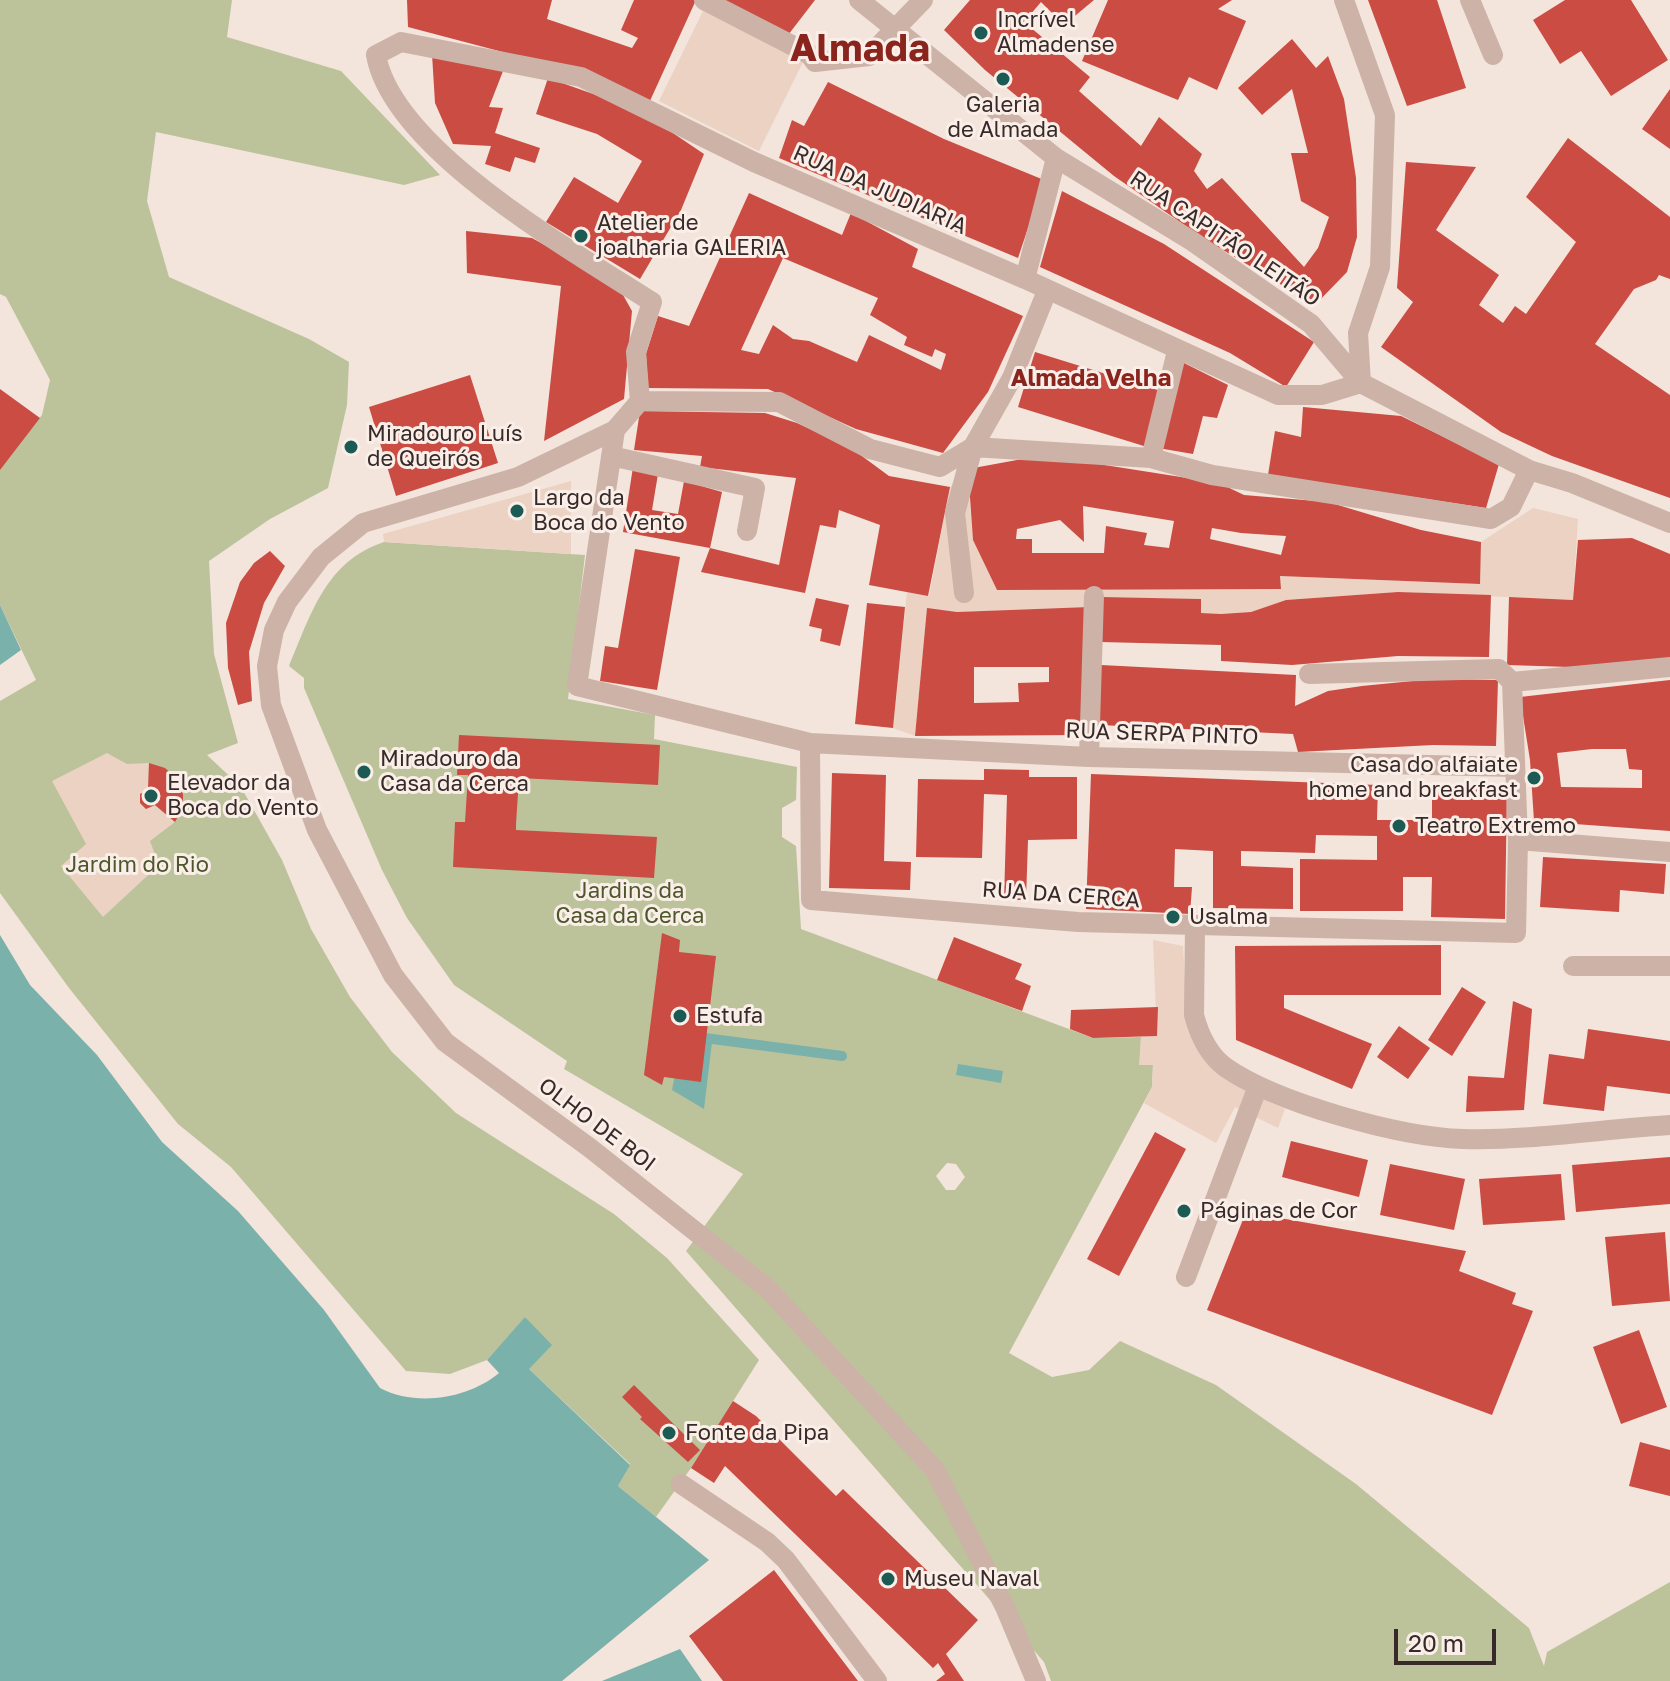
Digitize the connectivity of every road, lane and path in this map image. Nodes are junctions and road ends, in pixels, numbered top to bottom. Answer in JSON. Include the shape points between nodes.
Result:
{"nodes":[{"id":1,"x":704,"y":0,"type":"edge"},
{"id":2,"x":859,"y":0,"type":"edge"},
{"id":3,"x":923,"y":0,"type":"edge"},
{"id":4,"x":1344,"y":0,"type":"edge"},
{"id":5,"x":1470,"y":0,"type":"edge"},
{"id":6,"x":897,"y":28,"type":"junction"},
{"id":7,"x":1493,"y":55,"type":"dead end"},
{"id":8,"x":1056,"y":158,"type":"junction"},
{"id":9,"x":1025,"y":279,"type":"junction"},
{"id":10,"x":1047,"y":291,"type":"junction"},
{"id":11,"x":1177,"y":351,"type":"junction"},
{"id":12,"x":1361,"y":383,"type":"junction"},
{"id":13,"x":640,"y":401,"type":"junction"},
{"id":14,"x":615,"y":430,"type":"junction"},
{"id":15,"x":973,"y":447,"type":"junction"},
{"id":16,"x":611,"y":456,"type":"junction"},
{"id":17,"x":1151,"y":458,"type":"junction"},
{"id":18,"x":1529,"y":470,"type":"junction"},
{"id":19,"x":1670,"y":523,"type":"edge"},
{"id":20,"x":747,"y":531,"type":"dead end"},
{"id":21,"x":964,"y":593,"type":"dead end"},
{"id":22,"x":1094,"y":596,"type":"dead end"},
{"id":23,"x":1670,"y":667,"type":"edge"},
{"id":24,"x":1309,"y":674,"type":"dead end"},
{"id":25,"x":1512,"y":682,"type":"junction"},
{"id":26,"x":810,"y":743,"type":"junction"},
{"id":27,"x":1089,"y":757,"type":"junction"},
{"id":28,"x":1514,"y":767,"type":"junction"},
{"id":29,"x":1518,"y":840,"type":"junction"},
{"id":30,"x":1670,"y":852,"type":"edge"},
{"id":31,"x":1195,"y":928,"type":"junction"},
{"id":32,"x":1573,"y":966,"type":"dead end"},
{"id":33,"x":1670,"y":966,"type":"edge"},
{"id":34,"x":1258,"y":1086,"type":"junction"},
{"id":35,"x":1670,"y":1125,"type":"edge"},
{"id":36,"x":1186,"y":1277,"type":"dead end"},
{"id":37,"x":681,"y":1484,"type":"dead end"},
{"id":38,"x":877,"y":1681,"type":"edge"},
{"id":39,"x":1036,"y":1681,"type":"edge"}],
"edges":[{"from":1,"to":6,"type":"street","via":[[809,54],[815,62],[869,56]]},
{"from":2,"to":6,"type":"street","name":"RUA CAPITÃO LEITÃO"},
{"from":3,"to":6,"type":"street"},
{"from":4,"to":12,"type":"street","via":[[1385,115],[1380,267],[1358,333]]},
{"from":5,"to":7,"type":"street"},
{"from":6,"to":8,"type":"street","name":"RUA CAPITÃO LEITÃO"},
{"from":8,"to":9,"type":"street"},
{"from":8,"to":12,"type":"street","name":"RUA CAPITÃO LEITÃO","via":[[1192,241],[1311,324]]},
{"from":9,"to":10,"type":"street","name":"RUA DA JUDIARIA"},
{"from":9,"to":13,"type":"street","name":"RUA DA JUDIARIA","via":[[754,162],[581,77],[401,42],[376,55],[380,77],[398,107],[434,145],[504,205],[652,302],[636,352]]},
{"from":10,"to":11,"type":"street","name":"RUA DA JUDIARIA"},
{"from":10,"to":15,"type":"street","via":[[1012,378]]},
{"from":11,"to":12,"type":"street","name":"RUA DA JUDIARIA","via":[[1278,395],[1322,395]]},
{"from":11,"to":17,"type":"street"},
{"from":12,"to":18,"type":"street","name":"RUA CAPITÃO LEITÃO"},
{"from":13,"to":14,"type":"street"},
{"from":13,"to":15,"type":"street","via":[[779,402],[870,449],[940,467]]},
{"from":14,"to":16,"type":"street"},
{"from":14,"to":39,"type":"street","name":"OLHO DE BOI","via":[[518,477],[363,523],[321,557],[287,602],[274,630],[267,666],[271,705],[317,830],[393,975],[445,1042],[768,1289],[935,1470]]},
{"from":15,"to":17,"type":"street"},
{"from":15,"to":21,"type":"street","via":[[955,513]]},
{"from":16,"to":20,"type":"street","via":[[755,488]]},
{"from":16,"to":26,"type":"street","name":"RUA SERPA PINTO","via":[[577,686]]},
{"from":17,"to":18,"type":"street","via":[[1212,475],[1491,519],[1511,507]]},
{"from":18,"to":19,"type":"street","name":"RUA CAPITÃO LEITÃO"},
{"from":22,"to":27,"type":"street"},
{"from":23,"to":25,"type":"street"},
{"from":24,"to":25,"type":"street","via":[[1499,669]]},
{"from":25,"to":28,"type":"street"},
{"from":26,"to":27,"type":"street","name":"RUA SERPA PINTO"},
{"from":26,"to":31,"type":"street","name":"RUA DA CERCA","via":[[811,900]]},
{"from":27,"to":28,"type":"street","name":"RUA SERPA PINTO"},
{"from":28,"to":29,"type":"street"},
{"from":29,"to":30,"type":"street"},
{"from":29,"to":31,"type":"street","name":"RUA DA CERCA","via":[[1516,933]]},
{"from":31,"to":34,"type":"street","via":[[1197,1026],[1217,1060]]},
{"from":32,"to":33,"type":"street"},
{"from":34,"to":35,"type":"street","via":[[1365,1122],[1462,1139]]},
{"from":34,"to":36,"type":"street"},
{"from":37,"to":38,"type":"street","via":[[786,1560]]}]}
